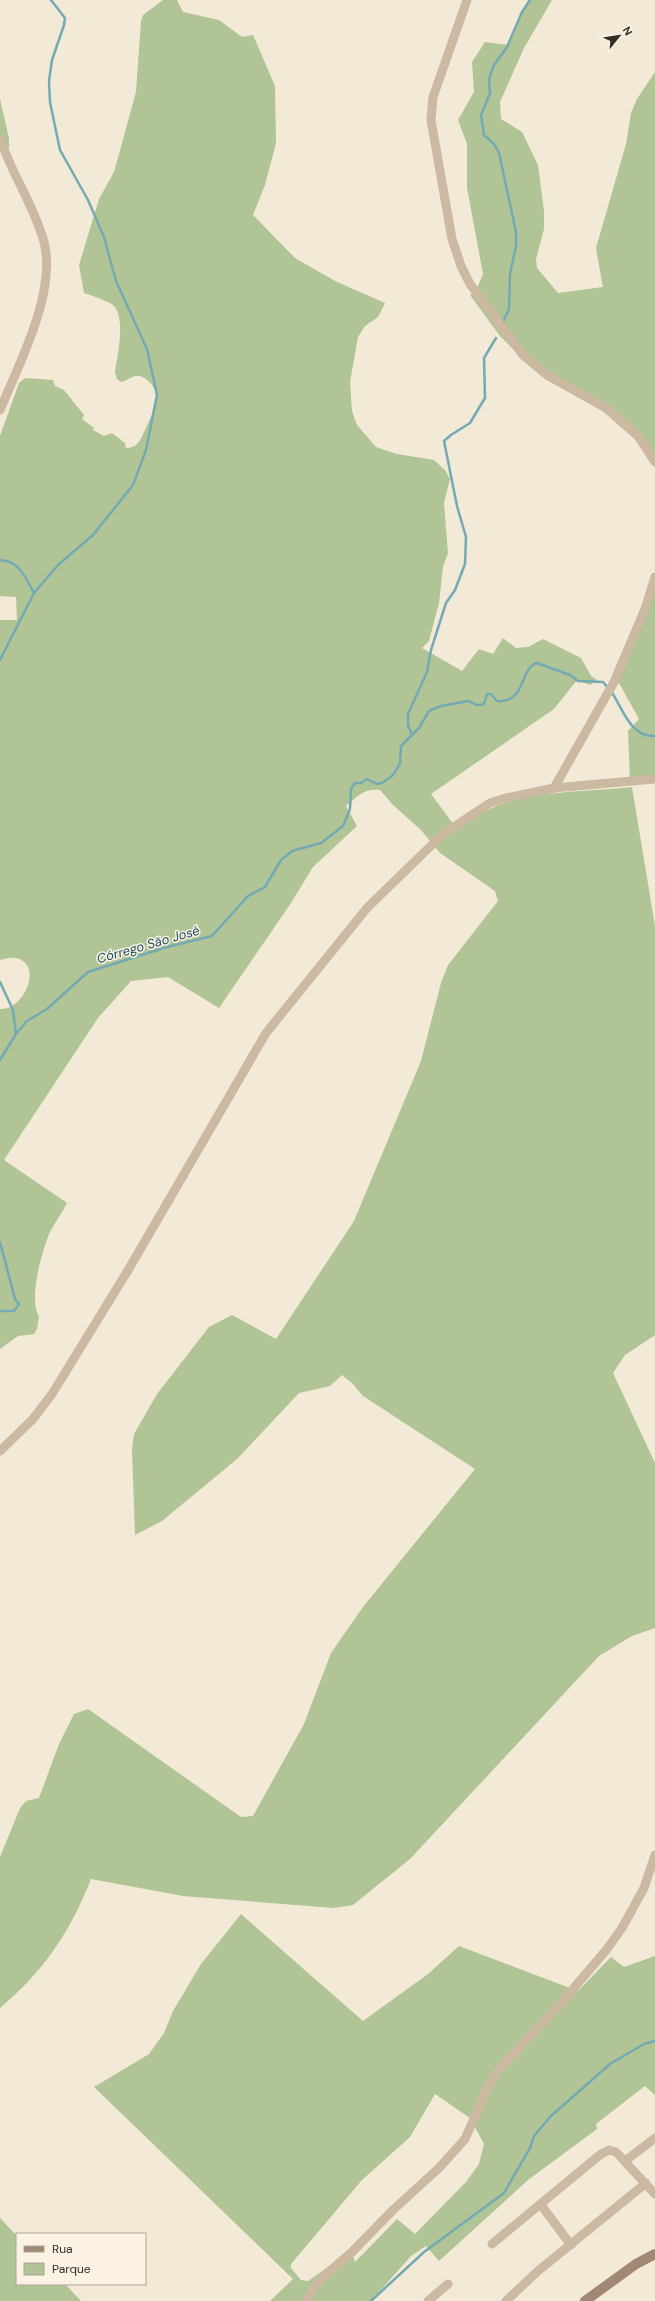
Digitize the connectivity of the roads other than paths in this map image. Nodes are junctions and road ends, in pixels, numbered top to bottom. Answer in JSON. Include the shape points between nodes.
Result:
{"nodes":[{"id":1,"x":467,"y":0,"type":"edge"},
{"id":2,"x":0,"y":138,"type":"edge"},
{"id":3,"x":0,"y":410,"type":"edge"},
{"id":4,"x":655,"y":462,"type":"edge"},
{"id":5,"x":655,"y":577,"type":"edge"},
{"id":6,"x":655,"y":779,"type":"edge"},
{"id":7,"x":554,"y":788,"type":"junction"},
{"id":8,"x":0,"y":1451,"type":"edge"},
{"id":9,"x":655,"y":1855,"type":"edge"},
{"id":10,"x":655,"y":2138,"type":"edge"},
{"id":11,"x":625,"y":2162,"type":"junction"},
{"id":12,"x":646,"y":2183,"type":"junction"},
{"id":13,"x":655,"y":2194,"type":"edge"},
{"id":14,"x":540,"y":2205,"type":"junction"},
{"id":15,"x":492,"y":2244,"type":"dead end"},
{"id":16,"x":570,"y":2245,"type":"junction"},
{"id":17,"x":655,"y":2254,"type":"edge"},
{"id":18,"x":448,"y":2284,"type":"dead end"},
{"id":19,"x":306,"y":2301,"type":"edge"},
{"id":20,"x":428,"y":2301,"type":"edge"},
{"id":21,"x":506,"y":2301,"type":"edge"},
{"id":22,"x":585,"y":2301,"type":"edge"}],
"edges":[{"from":1,"to":4,"type":"street","via":[[433,97],[431,120],[452,239],[461,266],[482,301],[530,363],[606,408],[638,436]]},
{"from":2,"to":3,"type":"street","via":[[6,158],[38,225],[46,257],[41,306]]},
{"from":5,"to":7,"type":"street","via":[[645,609],[614,682]]},
{"from":6,"to":7,"type":"street"},
{"from":7,"to":8,"type":"street","via":[[506,798],[476,811],[443,834],[367,908],[266,1033],[127,1272],[52,1394],[33,1419]]},
{"from":9,"to":19,"type":"street","via":[[644,1888],[622,1928],[562,2002],[499,2069],[487,2089],[465,2139],[439,2168],[324,2276]]},
{"from":10,"to":11,"type":"street"},
{"from":11,"to":12,"type":"street"},
{"from":11,"to":14,"type":"street","via":[[616,2152],[610,2150],[601,2154]]},
{"from":12,"to":13,"type":"street"},
{"from":12,"to":16,"type":"street"},
{"from":14,"to":15,"type":"street"},
{"from":14,"to":16,"type":"street"},
{"from":16,"to":21,"type":"street"},
{"from":17,"to":22,"type":"street","via":[[636,2264]]},
{"from":18,"to":20,"type":"street"}]}
